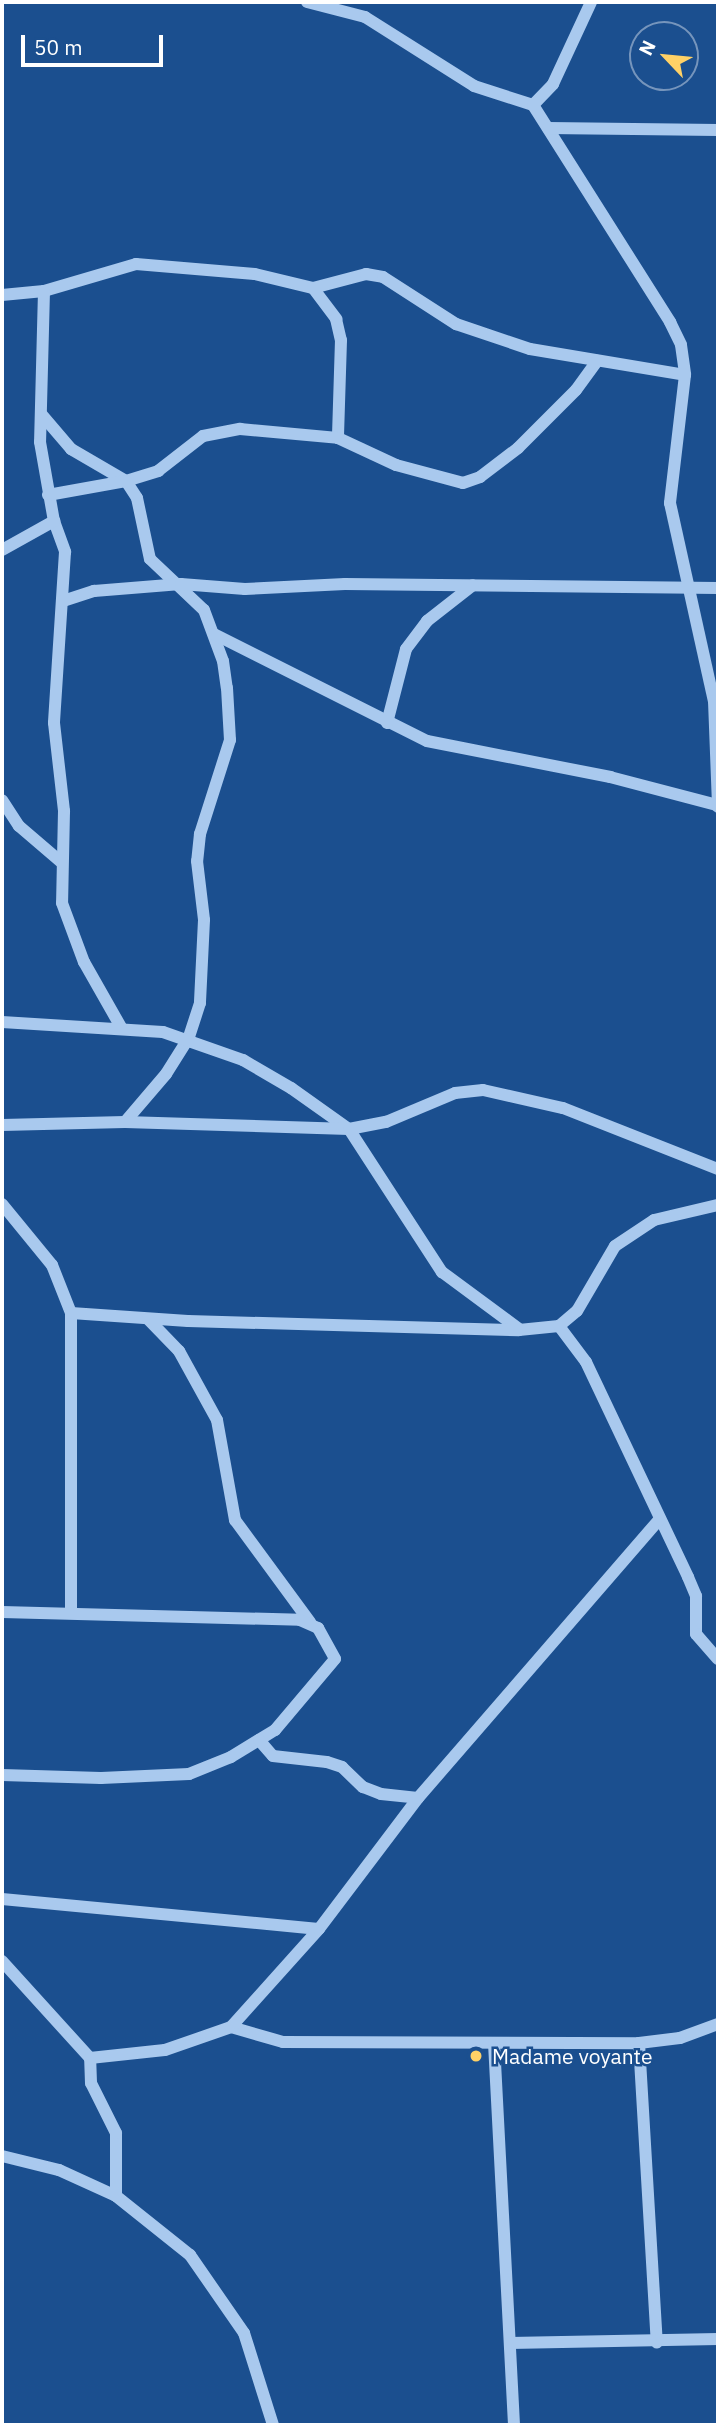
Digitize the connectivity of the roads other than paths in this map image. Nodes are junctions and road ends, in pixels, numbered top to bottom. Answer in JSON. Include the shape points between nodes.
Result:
{"nodes":[{"id":1,"x":307,"y":2,"type":"edge"},
{"id":2,"x":591,"y":2,"type":"edge"},
{"id":3,"x":533,"y":105,"type":"junction"},
{"id":4,"x":548,"y":128,"type":"junction"},
{"id":5,"x":718,"y":130,"type":"edge"},
{"id":6,"x":313,"y":288,"type":"junction"},
{"id":7,"x":44,"y":291,"type":"junction"},
{"id":8,"x":2,"y":295,"type":"edge"},
{"id":9,"x":597,"y":360,"type":"junction"},
{"id":10,"x":685,"y":374,"type":"junction"},
{"id":11,"x":42,"y":415,"type":"junction"},
{"id":12,"x":338,"y":438,"type":"junction"},
{"id":13,"x":126,"y":481,"type":"junction"},
{"id":14,"x":48,"y":495,"type":"junction"},
{"id":15,"x":54,"y":521,"type":"junction"},
{"id":16,"x":2,"y":550,"type":"edge"},
{"id":17,"x":181,"y":584,"type":"junction"},
{"id":18,"x":473,"y":584,"type":"junction"},
{"id":19,"x":689,"y":586,"type":"junction"},
{"id":20,"x":718,"y":588,"type":"edge"},
{"id":21,"x":63,"y":601,"type":"junction"},
{"id":22,"x":214,"y":634,"type":"junction"},
{"id":23,"x":387,"y":723,"type":"junction"},
{"id":24,"x":2,"y":800,"type":"edge"},
{"id":25,"x":717,"y":806,"type":"edge"},
{"id":26,"x":61,"y":862,"type":"junction"},
{"id":27,"x":2,"y":1022,"type":"edge"},
{"id":28,"x":121,"y":1027,"type":"junction"},
{"id":29,"x":188,"y":1039,"type":"junction"},
{"id":30,"x":125,"y":1122,"type":"junction"},
{"id":31,"x":2,"y":1125,"type":"edge"},
{"id":32,"x":349,"y":1129,"type":"junction"},
{"id":33,"x":718,"y":1170,"type":"edge"},
{"id":34,"x":2,"y":1204,"type":"edge"},
{"id":35,"x":718,"y":1205,"type":"edge"},
{"id":36,"x":71,"y":1313,"type":"junction"},
{"id":37,"x":148,"y":1319,"type":"junction"},
{"id":38,"x":559,"y":1326,"type":"junction"},
{"id":39,"x":519,"y":1330,"type":"junction"},
{"id":40,"x":659,"y":1520,"type":"junction"},
{"id":41,"x":2,"y":1612,"type":"edge"},
{"id":42,"x":71,"y":1613,"type":"junction"},
{"id":43,"x":310,"y":1622,"type":"junction"},
{"id":44,"x":718,"y":1659,"type":"edge"},
{"id":45,"x":259,"y":1740,"type":"junction"},
{"id":46,"x":2,"y":1775,"type":"edge"},
{"id":47,"x":418,"y":1798,"type":"junction"},
{"id":48,"x":2,"y":1899,"type":"edge"},
{"id":49,"x":319,"y":1929,"type":"junction"},
{"id":50,"x":2,"y":1961,"type":"edge"},
{"id":51,"x":718,"y":2024,"type":"edge"},
{"id":52,"x":230,"y":2027,"type":"junction"},
{"id":53,"x":494,"y":2043,"type":"junction"},
{"id":54,"x":639,"y":2043,"type":"junction"},
{"id":55,"x":90,"y":2058,"type":"junction"},
{"id":56,"x":2,"y":2156,"type":"edge"},
{"id":57,"x":116,"y":2196,"type":"junction"},
{"id":58,"x":718,"y":2339,"type":"edge"},
{"id":59,"x":657,"y":2342,"type":"junction"},
{"id":60,"x":510,"y":2343,"type":"junction"},
{"id":61,"x":274,"y":2425,"type":"edge"},
{"id":62,"x":514,"y":2425,"type":"edge"}],
"edges":[{"from":1,"to":3,"type":"street","via":[[365,17],[474,86]]},
{"from":2,"to":3,"type":"street","via":[[553,84]]},
{"from":3,"to":4,"type":"street"},
{"from":4,"to":5,"type":"street"},
{"from":4,"to":10,"type":"street","via":[[670,322],[681,345]]},
{"from":6,"to":7,"type":"street","via":[[255,274],[149,264]]},
{"from":6,"to":9,"type":"street","via":[[366,274],[383,277],[456,324],[530,349]]},
{"from":6,"to":12,"type":"street","via":[[336,319],[341,340]]},
{"from":7,"to":8,"type":"street"},
{"from":7,"to":11,"type":"street"},
{"from":9,"to":10,"type":"street"},
{"from":9,"to":12,"type":"street","via":[[576,390],[518,448],[480,477],[463,483],[405,469]]},
{"from":10,"to":19,"type":"street","via":[[670,503]]},
{"from":11,"to":13,"type":"street","via":[[71,449]]},
{"from":11,"to":14,"type":"street","via":[[40,442]]},
{"from":12,"to":13,"type":"street","via":[[240,429],[203,436],[158,471]]},
{"from":13,"to":14,"type":"street"},
{"from":13,"to":17,"type":"street","via":[[137,498],[150,559]]},
{"from":14,"to":15,"type":"street"},
{"from":15,"to":16,"type":"street"},
{"from":15,"to":21,"type":"street","via":[[65,551]]},
{"from":17,"to":18,"type":"street","via":[[245,589]]},
{"from":17,"to":21,"type":"street","via":[[94,591]]},
{"from":17,"to":22,"type":"street","via":[[205,610]]},
{"from":18,"to":19,"type":"street"},
{"from":18,"to":23,"type":"street","via":[[427,621],[407,649]]},
{"from":19,"to":20,"type":"street"},
{"from":19,"to":25,"type":"street","via":[[714,701]]},
{"from":21,"to":26,"type":"street","via":[[54,723],[64,811]]},
{"from":22,"to":23,"type":"street"},
{"from":22,"to":29,"type":"street","via":[[223,661],[230,740],[200,834],[204,976]]},
{"from":23,"to":25,"type":"street","via":[[427,741],[610,777]]},
{"from":24,"to":26,"type":"street","via":[[19,826]]},
{"from":26,"to":28,"type":"street","via":[[62,903],[74,938]]},
{"from":27,"to":28,"type":"street"},
{"from":28,"to":29,"type":"street"},
{"from":29,"to":30,"type":"street","via":[[166,1074]]},
{"from":29,"to":32,"type":"street","via":[[243,1060]]},
{"from":30,"to":31,"type":"street"},
{"from":30,"to":32,"type":"street"},
{"from":32,"to":33,"type":"street","via":[[386,1122],[455,1093],[483,1090],[563,1108]]},
{"from":32,"to":39,"type":"street","via":[[442,1272]]},
{"from":34,"to":36,"type":"street","via":[[52,1265]]},
{"from":35,"to":38,"type":"street","via":[[654,1220],[615,1246],[577,1311]]},
{"from":36,"to":37,"type":"street"},
{"from":36,"to":42,"type":"street"},
{"from":37,"to":39,"type":"street"},
{"from":37,"to":43,"type":"street","via":[[179,1351],[217,1420],[235,1520]]},
{"from":38,"to":39,"type":"street"},
{"from":38,"to":40,"type":"street","via":[[586,1362]]},
{"from":40,"to":44,"type":"street","via":[[696,1596],[696,1634]]},
{"from":40,"to":47,"type":"street"},
{"from":41,"to":42,"type":"street"},
{"from":42,"to":43,"type":"street"},
{"from":43,"to":45,"type":"street","via":[[326,1639],[335,1659],[288,1718]]},
{"from":45,"to":46,"type":"street","via":[[216,1764],[164,1778]]},
{"from":45,"to":47,"type":"street","via":[[273,1756],[327,1762],[342,1767],[363,1787]]},
{"from":47,"to":49,"type":"street"},
{"from":48,"to":49,"type":"street"},
{"from":49,"to":52,"type":"street"},
{"from":50,"to":55,"type":"street"},
{"from":51,"to":54,"type":"street","via":[[680,2038]]},
{"from":52,"to":53,"type":"street","via":[[283,2042]]},
{"from":52,"to":55,"type":"street","via":[[165,2050]]},
{"from":53,"to":54,"type":"street"},
{"from":53,"to":60,"type":"street"},
{"from":54,"to":59,"type":"street"},
{"from":55,"to":57,"type":"street","via":[[91,2083],[116,2133]]},
{"from":56,"to":57,"type":"street","via":[[59,2170]]},
{"from":57,"to":61,"type":"street","via":[[168,2233],[223,2296],[257,2362]]},
{"from":58,"to":59,"type":"street"},
{"from":59,"to":60,"type":"street"},
{"from":60,"to":62,"type":"street"}]}
